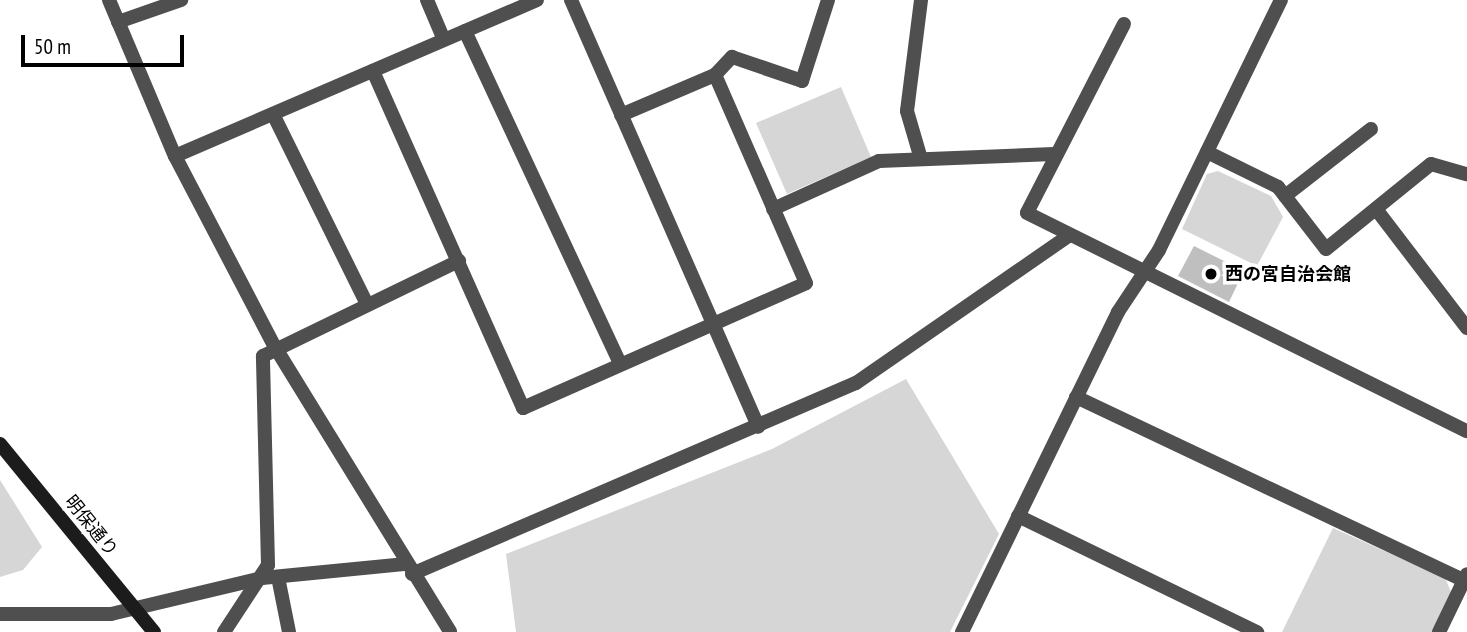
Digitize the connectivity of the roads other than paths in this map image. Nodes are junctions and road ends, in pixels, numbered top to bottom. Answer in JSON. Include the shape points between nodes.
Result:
{"nodes":[{"id":1,"x":109,"y":0,"type":"edge"},
{"id":2,"x":181,"y":0,"type":"edge"},
{"id":3,"x":427,"y":0,"type":"edge"},
{"id":4,"x":537,"y":0,"type":"edge"},
{"id":5,"x":571,"y":0,"type":"edge"},
{"id":6,"x":828,"y":0,"type":"edge"},
{"id":7,"x":921,"y":0,"type":"edge"},
{"id":8,"x":1281,"y":0,"type":"edge"},
{"id":9,"x":118,"y":22,"type":"junction"},
{"id":10,"x":1124,"y":24,"type":"dead end"},
{"id":11,"x":465,"y":31,"type":"junction"},
{"id":12,"x":444,"y":40,"type":"junction"},
{"id":13,"x":373,"y":71,"type":"junction"},
{"id":14,"x":715,"y":75,"type":"junction"},
{"id":15,"x":273,"y":114,"type":"junction"},
{"id":16,"x":621,"y":115,"type":"junction"},
{"id":17,"x":1371,"y":129,"type":"dead end"},
{"id":18,"x":1207,"y":152,"type":"junction"},
{"id":19,"x":1054,"y":155,"type":"junction"},
{"id":20,"x":175,"y":156,"type":"junction"},
{"id":21,"x":921,"y":159,"type":"junction"},
{"id":22,"x":1467,"y":174,"type":"edge"},
{"id":23,"x":1284,"y":196,"type":"junction"},
{"id":24,"x":774,"y":209,"type":"junction"},
{"id":25,"x":1376,"y":209,"type":"junction"},
{"id":26,"x":1070,"y":235,"type":"junction"},
{"id":27,"x":459,"y":261,"type":"junction"},
{"id":28,"x":1144,"y":275,"type":"junction"},
{"id":29,"x":367,"y":304,"type":"junction"},
{"id":30,"x":712,"y":323,"type":"junction"},
{"id":31,"x":1467,"y":328,"type":"edge"},
{"id":32,"x":275,"y":347,"type":"junction"},
{"id":33,"x":620,"y":364,"type":"junction"},
{"id":34,"x":1076,"y":397,"type":"junction"},
{"id":35,"x":758,"y":427,"type":"junction"},
{"id":36,"x":1467,"y":431,"type":"edge"},
{"id":37,"x":0,"y":444,"type":"edge"},
{"id":38,"x":1018,"y":516,"type":"junction"},
{"id":39,"x":409,"y":569,"type":"junction"},
{"id":40,"x":278,"y":577,"type":"junction"},
{"id":41,"x":1466,"y":577,"type":"edge"},
{"id":42,"x":262,"y":578,"type":"junction"},
{"id":43,"x":135,"y":611,"type":"junction"},
{"id":44,"x":0,"y":614,"type":"edge"},
{"id":45,"x":154,"y":632,"type":"edge"},
{"id":46,"x":224,"y":632,"type":"edge"},
{"id":47,"x":289,"y":632,"type":"edge"},
{"id":48,"x":450,"y":632,"type":"edge"},
{"id":49,"x":961,"y":632,"type":"edge"},
{"id":50,"x":1258,"y":632,"type":"edge"},
{"id":51,"x":1439,"y":632,"type":"edge"}],
"edges":[{"from":1,"to":9,"type":"street"},
{"from":2,"to":9,"type":"street"},
{"from":3,"to":12,"type":"street"},
{"from":4,"to":11,"type":"street"},
{"from":5,"to":16,"type":"street"},
{"from":6,"to":14,"type":"street","via":[[802,81],[732,57]]},
{"from":7,"to":21,"type":"street","via":[[907,111]]},
{"from":8,"to":18,"type":"street"},
{"from":9,"to":20,"type":"street"},
{"from":10,"to":19,"type":"street"},
{"from":11,"to":12,"type":"street"},
{"from":11,"to":33,"type":"street"},
{"from":12,"to":13,"type":"street"},
{"from":13,"to":15,"type":"street"},
{"from":13,"to":27,"type":"street"},
{"from":14,"to":16,"type":"street"},
{"from":14,"to":24,"type":"street"},
{"from":15,"to":20,"type":"street"},
{"from":15,"to":29,"type":"street"},
{"from":16,"to":30,"type":"street"},
{"from":17,"to":23,"type":"street"},
{"from":18,"to":23,"type":"street"},
{"from":18,"to":28,"type":"street"},
{"from":19,"to":21,"type":"street"},
{"from":19,"to":26,"type":"street","via":[[1027,213]]},
{"from":20,"to":32,"type":"street"},
{"from":21,"to":24,"type":"street","via":[[879,161]]},
{"from":22,"to":25,"type":"street","via":[[1431,164]]},
{"from":23,"to":25,"type":"street","via":[[1326,248]]},
{"from":24,"to":30,"type":"street","via":[[806,283]]},
{"from":25,"to":31,"type":"street"},
{"from":26,"to":28,"type":"street"},
{"from":26,"to":35,"type":"street","via":[[856,383]]},
{"from":27,"to":29,"type":"street"},
{"from":27,"to":33,"type":"street","via":[[523,408]]},
{"from":28,"to":34,"type":"street","via":[[1118,312]]},
{"from":28,"to":36,"type":"street"},
{"from":29,"to":32,"type":"street"},
{"from":30,"to":33,"type":"street"},
{"from":30,"to":35,"type":"street"},
{"from":32,"to":39,"type":"street"},
{"from":32,"to":42,"type":"street","via":[[263,356],[268,565]]},
{"from":34,"to":38,"type":"street"},
{"from":34,"to":41,"type":"street"},
{"from":35,"to":39,"type":"street"},
{"from":37,"to":43,"type":"street","name":"明保通り"},
{"from":38,"to":49,"type":"street"},
{"from":38,"to":50,"type":"street"},
{"from":39,"to":40,"type":"street"},
{"from":39,"to":48,"type":"street"},
{"from":40,"to":42,"type":"street"},
{"from":40,"to":47,"type":"street"},
{"from":41,"to":51,"type":"street"},
{"from":42,"to":43,"type":"street"},
{"from":42,"to":46,"type":"street"},
{"from":43,"to":44,"type":"street"},
{"from":43,"to":45,"type":"street","name":"明保通り"}]}
